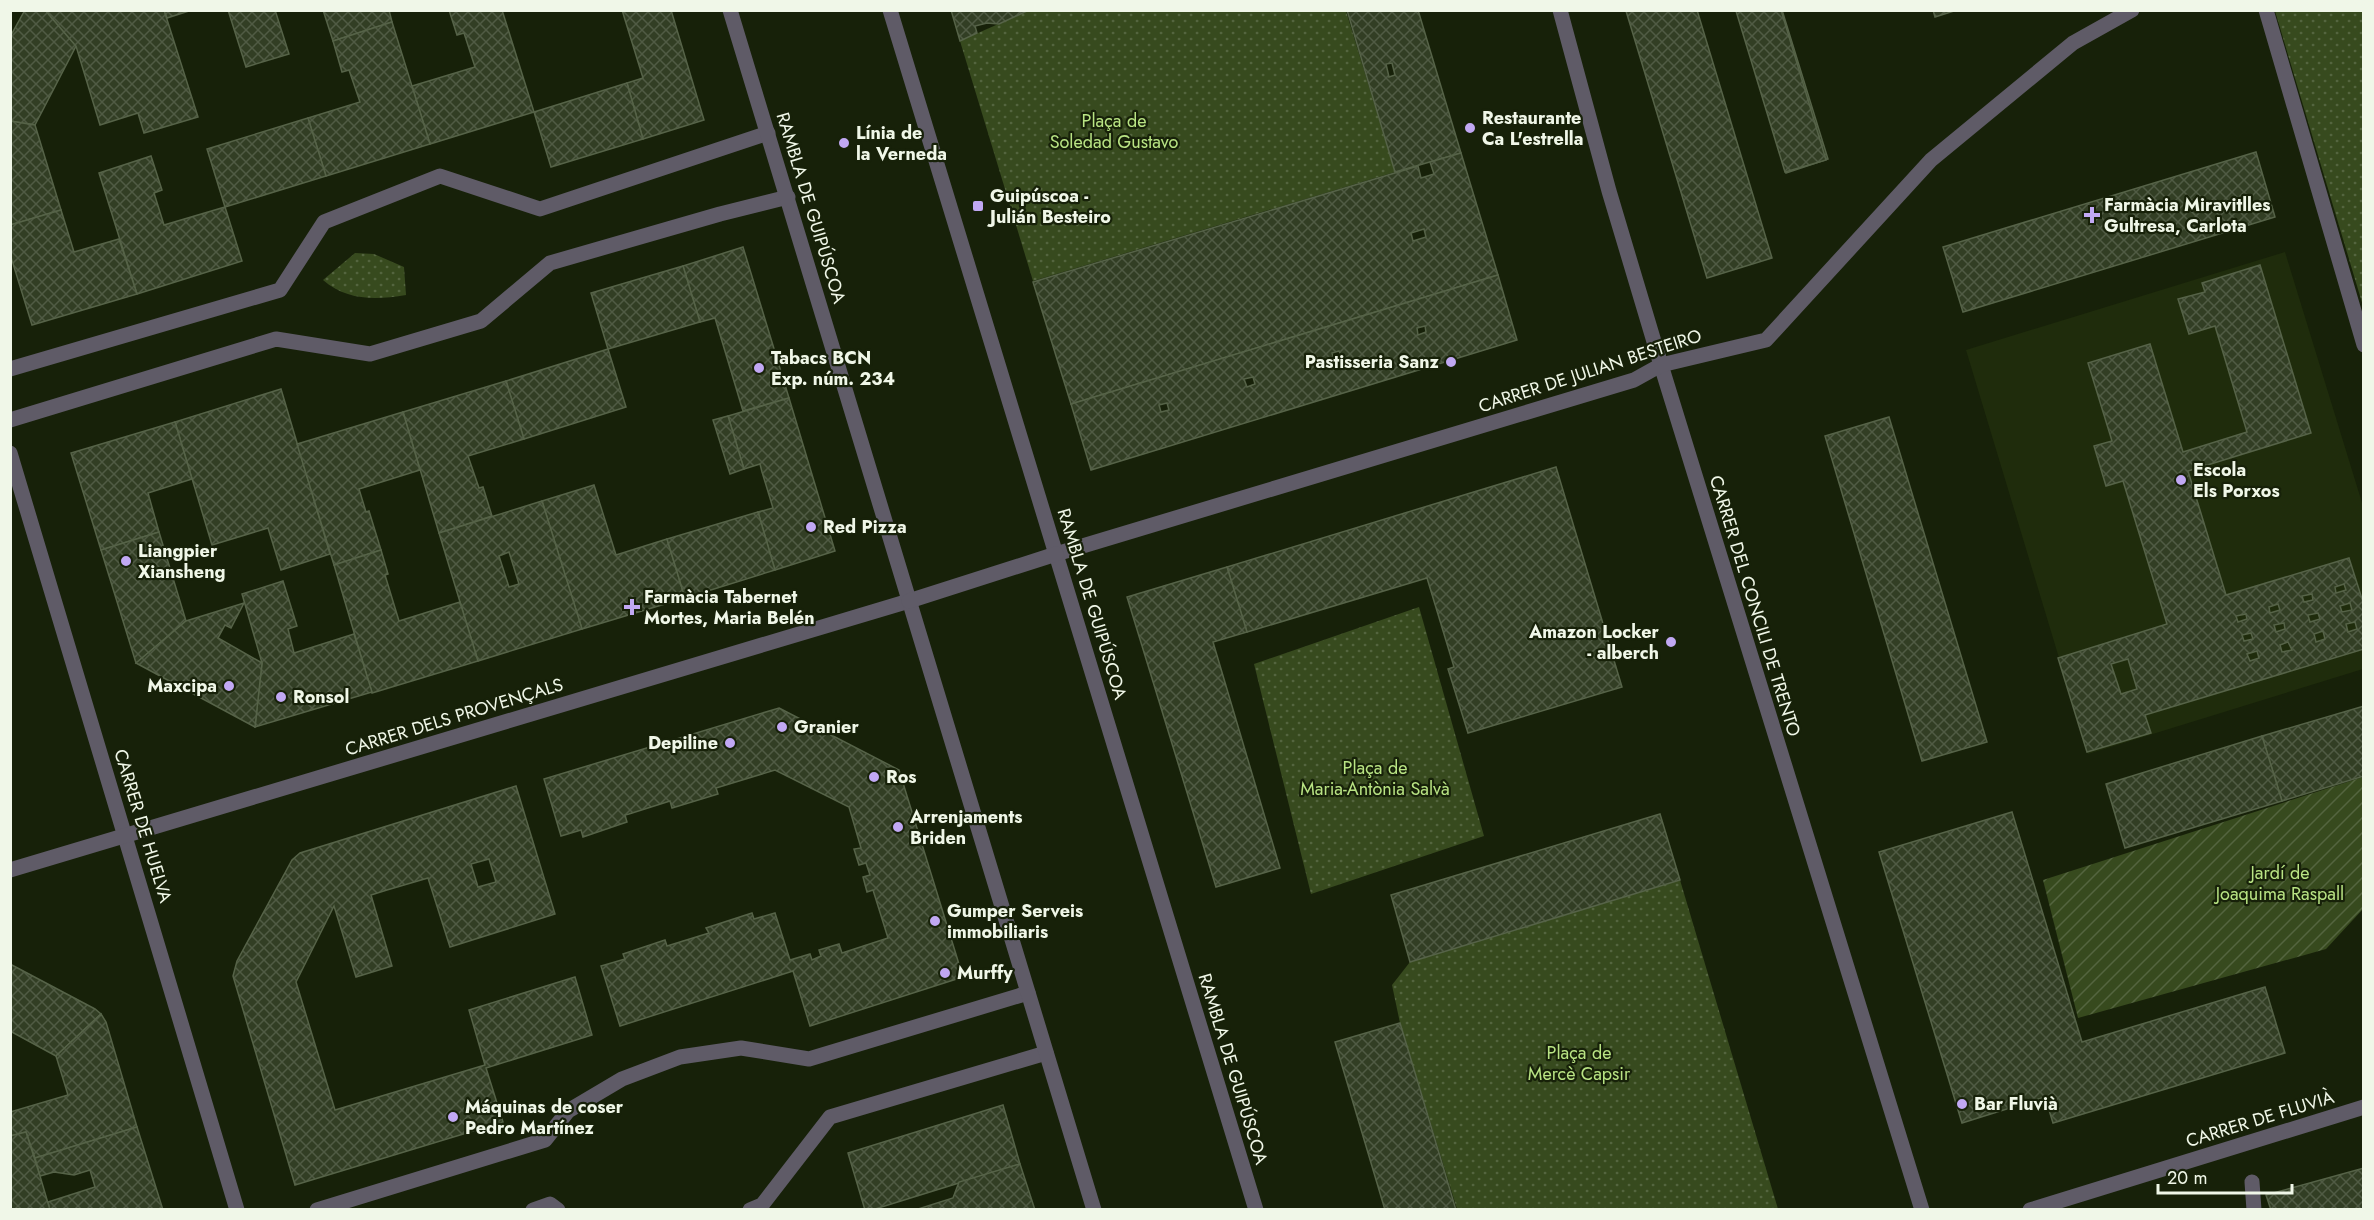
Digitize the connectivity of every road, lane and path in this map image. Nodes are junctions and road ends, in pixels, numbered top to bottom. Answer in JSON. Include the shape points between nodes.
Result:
{"nodes":[{"id":1,"x":730,"y":10,"type":"edge"},
{"id":2,"x":890,"y":10,"type":"edge"},
{"id":3,"x":1560,"y":10,"type":"edge"},
{"id":4,"x":2132,"y":10,"type":"edge"},
{"id":5,"x":2266,"y":10,"type":"edge"},
{"id":6,"x":768,"y":134,"type":"junction"},
{"id":7,"x":788,"y":197,"type":"junction"},
{"id":8,"x":2364,"y":345,"type":"edge"},
{"id":9,"x":1661,"y":365,"type":"junction"},
{"id":10,"x":10,"y":369,"type":"edge"},
{"id":11,"x":10,"y":420,"type":"edge"},
{"id":12,"x":10,"y":453,"type":"edge"},
{"id":13,"x":1056,"y":554,"type":"junction"},
{"id":14,"x":909,"y":601,"type":"junction"},
{"id":15,"x":125,"y":835,"type":"junction"},
{"id":16,"x":10,"y":870,"type":"edge"},
{"id":17,"x":1028,"y":993,"type":"junction"},
{"id":18,"x":1046,"y":1053,"type":"junction"},
{"id":19,"x":2364,"y":1107,"type":"edge"},
{"id":20,"x":2252,"y":1182,"type":"dead end"},
{"id":21,"x":2259,"y":1206,"type":"edge"},
{"id":22,"x":237,"y":1209,"type":"edge"},
{"id":23,"x":316,"y":1209,"type":"edge"},
{"id":24,"x":533,"y":1209,"type":"edge"},
{"id":25,"x":558,"y":1209,"type":"edge"},
{"id":26,"x":750,"y":1209,"type":"edge"},
{"id":27,"x":1094,"y":1209,"type":"edge"},
{"id":28,"x":1256,"y":1209,"type":"edge"},
{"id":29,"x":1922,"y":1209,"type":"edge"},
{"id":30,"x":2030,"y":1209,"type":"edge"}],
"edges":[{"from":1,"to":6,"type":"street","name":"RAMBLA DE GUIPÚSCOA"},
{"from":2,"to":13,"type":"street","name":"RAMBLA DE GUIPÚSCOA"},
{"from":3,"to":9,"type":"street","name":"CARRER DEL CONCILI DE TRENTO"},
{"from":4,"to":9,"type":"street","name":"CARRER DE JULIAN BESTEIRO","via":[[2073,43],[1931,160],[1766,340]]},
{"from":5,"to":8,"type":"street"},
{"from":6,"to":7,"type":"street","name":"RAMBLA DE GUIPÚSCOA"},
{"from":6,"to":10,"type":"street","via":[[540,209],[440,176],[324,222],[280,290]]},
{"from":7,"to":11,"type":"street","via":[[550,263],[481,321],[370,354],[276,339]]},
{"from":7,"to":14,"type":"street","name":"RAMBLA DE GUIPÚSCOA"},
{"from":9,"to":13,"type":"street","name":"CARRER DE JULIAN BESTEIRO","via":[[1634,380]]},
{"from":9,"to":29,"type":"street","name":"CARRER DEL CONCILI DE TRENTO"},
{"from":12,"to":15,"type":"street","name":"CARRER DE HUELVA"},
{"from":13,"to":14,"type":"street","name":"CARRER DE JULIAN BESTEIRO"},
{"from":13,"to":28,"type":"street","name":"RAMBLA DE GUIPÚSCOA"},
{"from":14,"to":15,"type":"street","name":"CARRER DELS PROVENÇALS"},
{"from":14,"to":17,"type":"street","name":"RAMBLA DE GUIPÚSCOA"},
{"from":15,"to":16,"type":"street","name":"CARRER DELS PROVENÇALS"},
{"from":15,"to":22,"type":"street","name":"CARRER DE HUELVA"},
{"from":17,"to":18,"type":"street","name":"RAMBLA DE GUIPÚSCOA"},
{"from":17,"to":23,"type":"street","via":[[809,1059],[741,1048],[680,1057],[622,1079],[568,1111],[545,1140]]},
{"from":18,"to":26,"type":"street","via":[[830,1117],[762,1205]]},
{"from":18,"to":27,"type":"street","name":"RAMBLA DE GUIPÚSCOA"},
{"from":19,"to":30,"type":"street","name":"CARRER DE FLUVIÀ"},
{"from":20,"to":21,"type":"street"},
{"from":24,"to":25,"type":"street","via":[[550,1204]]}]}
